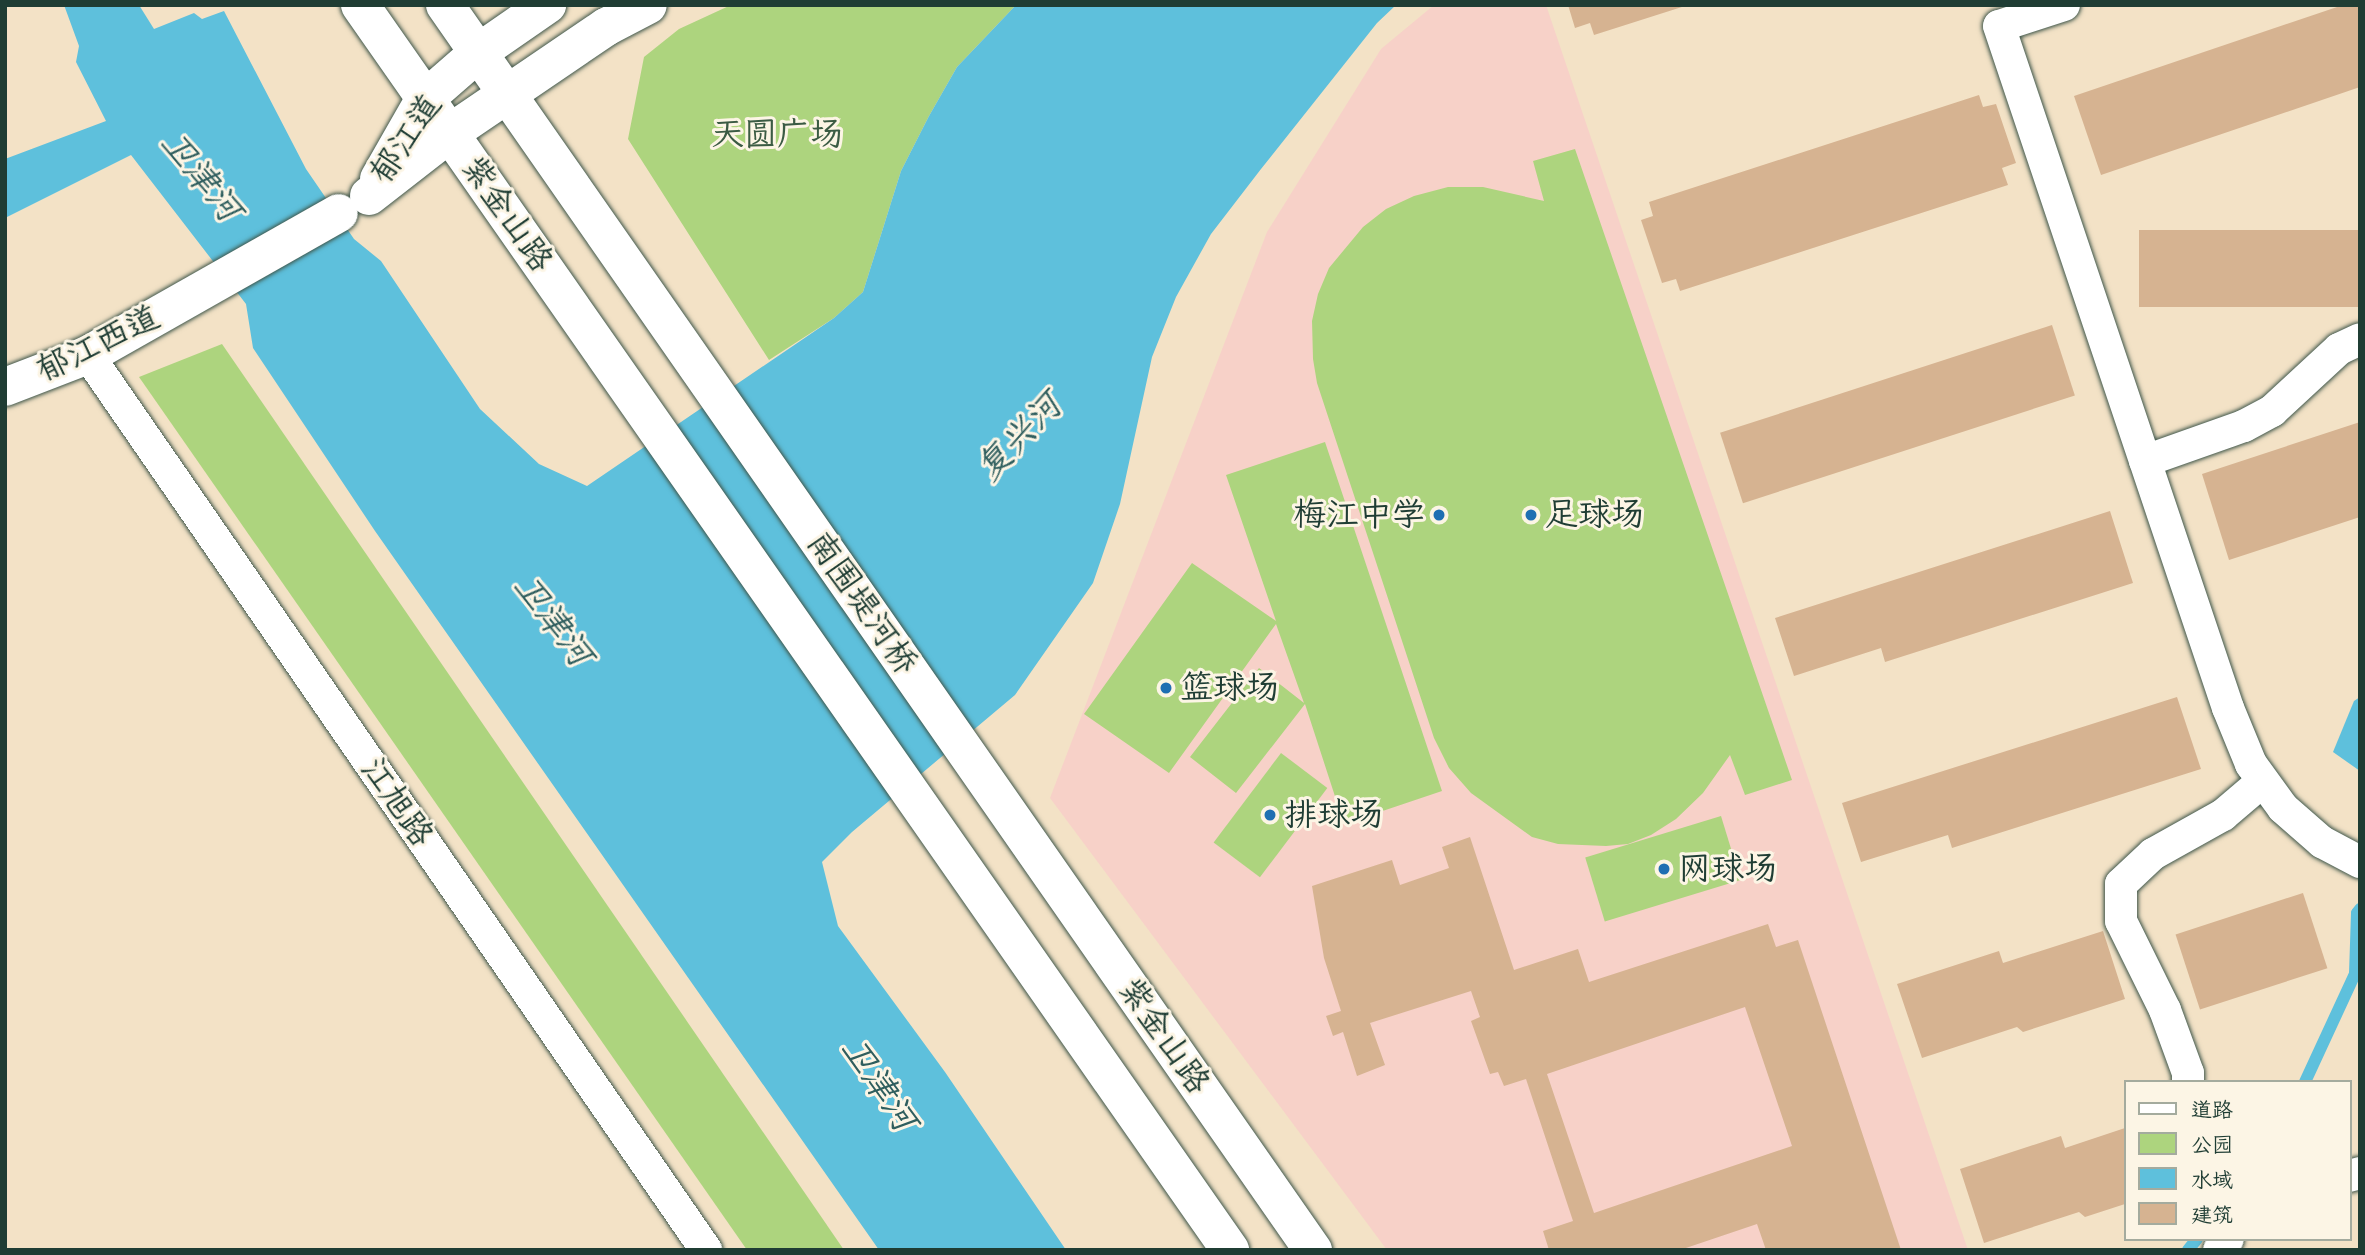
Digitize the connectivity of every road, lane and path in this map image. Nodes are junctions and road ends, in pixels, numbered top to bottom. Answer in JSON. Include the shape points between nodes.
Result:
{"nodes":[{"id":1,"x":360,"y":5,"type":"edge"},
{"id":2,"x":445,"y":5,"type":"edge"},
{"id":3,"x":547,"y":5,"type":"edge"},
{"id":4,"x":648,"y":5,"type":"edge"},
{"id":5,"x":2064,"y":5,"type":"edge"},
{"id":6,"x":479,"y":52,"type":"junction"},
{"id":7,"x":508,"y":94,"type":"junction"},
{"id":8,"x":424,"y":100,"type":"junction"},
{"id":9,"x":450,"y":133,"type":"junction"},
{"id":10,"x":354,"y":204,"type":"junction"},
{"id":11,"x":2360,"y":339,"type":"edge"},
{"id":12,"x":88,"y":355,"type":"junction"},
{"id":13,"x":709,"y":384,"type":"joint"},
{"id":14,"x":5,"y":387,"type":"edge"},
{"id":15,"x":653,"y":424,"type":"joint"},
{"id":16,"x":2145,"y":461,"type":"junction"},
{"id":17,"x":2263,"y":780,"type":"junction"},
{"id":18,"x":1015,"y":823,"type":"joint"},
{"id":19,"x":958,"y":860,"type":"joint"},
{"id":20,"x":2360,"y":862,"type":"edge"},
{"id":21,"x":2188,"y":1080,"type":"edge"},
{"id":22,"x":706,"y":1250,"type":"edge"},
{"id":23,"x":1230,"y":1250,"type":"edge"},
{"id":24,"x":1313,"y":1250,"type":"edge"}],
"edges":[{"from":1,"to":8,"type":"main road","name":"紫金山路"},
{"from":2,"to":6,"type":"main road","name":"紫金山路"},
{"from":3,"to":6,"type":"main road","name":"郁江道"},
{"from":4,"to":7,"type":"main road","name":"郁江道","via":[[606,27]]},
{"from":5,"to":16,"type":"street","via":[[1999,26]]},
{"from":6,"to":7,"type":"main road","name":"紫金山路"},
{"from":6,"to":8,"type":"main road","name":"郁江道"},
{"from":7,"to":9,"type":"main road","name":"郁江道"},
{"from":7,"to":13,"type":"main road","name":"紫金山路"},
{"from":8,"to":9,"type":"main road","name":"紫金山路"},
{"from":8,"to":10,"type":"main road","name":"郁江道"},
{"from":9,"to":10,"type":"main road","name":"郁江道"},
{"from":9,"to":15,"type":"main road","name":"紫金山路"},
{"from":10,"to":12,"type":"main road","name":"郁江西道"},
{"from":11,"to":16,"type":"street","via":[[2339,349],[2272,411],[2244,426]]},
{"from":12,"to":14,"type":"main road","name":"郁江西道"},
{"from":12,"to":22,"type":"street","name":"江旭路"},
{"from":13,"to":18,"type":"main road","name":"南围堤河桥"},
{"from":15,"to":19,"type":"main road","name":"南围堤河桥"},
{"from":16,"to":17,"type":"street","via":[[2228,708],[2251,764]]},
{"from":17,"to":20,"type":"street","via":[[2283,808],[2322,842]]},
{"from":17,"to":21,"type":"street","via":[[2223,815],[2153,854],[2121,884],[2121,921],[2165,1010]]},
{"from":18,"to":24,"type":"main road","name":"紫金山路"},
{"from":19,"to":23,"type":"main road","name":"紫金山路"}]}
